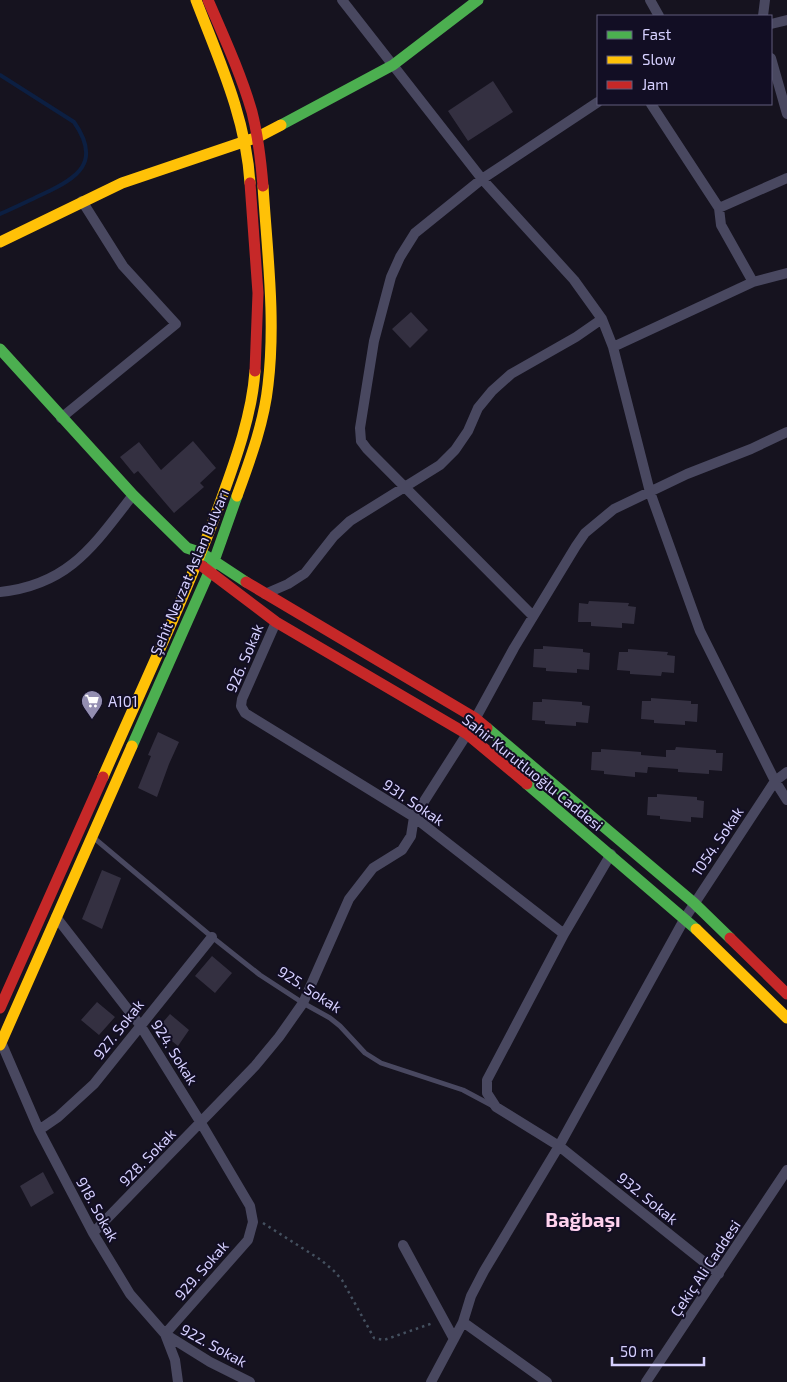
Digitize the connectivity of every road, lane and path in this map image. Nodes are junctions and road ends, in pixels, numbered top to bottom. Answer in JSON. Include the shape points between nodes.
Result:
{"nodes":[{"id":1,"x":196,"y":0,"type":"edge"},
{"id":2,"x":208,"y":0,"type":"edge"},
{"id":3,"x":342,"y":0,"type":"edge"},
{"id":4,"x":478,"y":0,"type":"edge"},
{"id":5,"x":650,"y":0,"type":"edge"},
{"id":6,"x":765,"y":0,"type":"edge"},
{"id":7,"x":658,"y":15,"type":"edge"},
{"id":8,"x":763,"y":15,"type":"edge"},
{"id":9,"x":787,"y":20,"type":"edge"},
{"id":10,"x":772,"y":24,"type":"edge"},
{"id":11,"x":772,"y":62,"type":"edge"},
{"id":12,"x":393,"y":65,"type":"junction"},
{"id":13,"x":597,"y":103,"type":"edge"},
{"id":14,"x":652,"y":105,"type":"edge"},
{"id":15,"x":787,"y":114,"type":"edge"},
{"id":16,"x":258,"y":137,"type":"junction"},
{"id":17,"x":245,"y":140,"type":"junction"},
{"id":18,"x":787,"y":178,"type":"edge"},
{"id":19,"x":482,"y":179,"type":"junction"},
{"id":20,"x":82,"y":202,"type":"junction"},
{"id":21,"x":719,"y":208,"type":"junction"},
{"id":22,"x":0,"y":242,"type":"edge"},
{"id":23,"x":787,"y":273,"type":"edge"},
{"id":24,"x":753,"y":282,"type":"junction"},
{"id":25,"x":602,"y":319,"type":"junction"},
{"id":26,"x":614,"y":347,"type":"junction"},
{"id":27,"x":0,"y":349,"type":"edge"},
{"id":28,"x":61,"y":418,"type":"junction"},
{"id":29,"x":787,"y":432,"type":"edge"},
{"id":30,"x":406,"y":487,"type":"junction"},
{"id":31,"x":650,"y":492,"type":"junction"},
{"id":32,"x":133,"y":495,"type":"junction"},
{"id":33,"x":199,"y":558,"type":"junction"},
{"id":34,"x":211,"y":566,"type":"junction"},
{"id":35,"x":0,"y":592,"type":"edge"},
{"id":36,"x":265,"y":594,"type":"junction"},
{"id":37,"x":533,"y":616,"type":"junction"},
{"id":38,"x":276,"y":622,"type":"junction"},
{"id":39,"x":241,"y":706,"type":"joint"},
{"id":40,"x":475,"y":718,"type":"junction"},
{"id":41,"x":467,"y":734,"type":"junction"},
{"id":42,"x":787,"y":772,"type":"edge"},
{"id":43,"x":775,"y":782,"type":"junction"},
{"id":44,"x":787,"y":800,"type":"edge"},
{"id":45,"x":414,"y":817,"type":"junction"},
{"id":46,"x":92,"y":836,"type":"junction"},
{"id":47,"x":610,"y":854,"type":"junction"},
{"id":48,"x":694,"y":904,"type":"junction"},
{"id":49,"x":56,"y":917,"type":"junction"},
{"id":50,"x":685,"y":918,"type":"junction"},
{"id":51,"x":564,"y":934,"type":"junction"},
{"id":52,"x":212,"y":937,"type":"junction"},
{"id":53,"x":787,"y":994,"type":"edge"},
{"id":54,"x":303,"y":1003,"type":"junction"},
{"id":55,"x":0,"y":1008,"type":"edge"},
{"id":56,"x":787,"y":1018,"type":"edge"},
{"id":57,"x":140,"y":1025,"type":"junction"},
{"id":58,"x":1,"y":1044,"type":"edge"},
{"id":59,"x":496,"y":1107,"type":"junction"},
{"id":60,"x":201,"y":1123,"type":"junction"},
{"id":61,"x":39,"y":1130,"type":"junction"},
{"id":62,"x":559,"y":1146,"type":"junction"},
{"id":63,"x":787,"y":1170,"type":"edge"},
{"id":64,"x":253,"y":1218,"type":"junction"},
{"id":65,"x":94,"y":1233,"type":"junction"},
{"id":66,"x":403,"y":1244,"type":"dead end"},
{"id":67,"x":720,"y":1274,"type":"junction"},
{"id":68,"x":444,"y":1320,"type":"junction"},
{"id":69,"x":462,"y":1322,"type":"junction"},
{"id":70,"x":165,"y":1334,"type":"junction"},
{"id":71,"x":454,"y":1339,"type":"junction"},
{"id":72,"x":178,"y":1382,"type":"edge"},
{"id":73,"x":250,"y":1382,"type":"edge"},
{"id":74,"x":431,"y":1382,"type":"edge"},
{"id":75,"x":547,"y":1382,"type":"edge"},
{"id":76,"x":646,"y":1382,"type":"edge"}],
"edges":[{"from":1,"to":17,"type":"street","name":"Şehit Nevzat Aslan Bulvarı","via":[[222,66]]},
{"from":2,"to":16,"type":"street","name":"Şehit Nevzat Aslan Bulvarı","via":[[238,72]]},
{"from":3,"to":12,"type":"street"},
{"from":4,"to":12,"type":"street"},
{"from":5,"to":7,"type":"street"},
{"from":6,"to":8,"type":"street"},
{"from":9,"to":10,"type":"street"},
{"from":11,"to":15,"type":"street"},
{"from":12,"to":16,"type":"street"},
{"from":12,"to":19,"type":"street"},
{"from":13,"to":19,"type":"street"},
{"from":14,"to":21,"type":"street"},
{"from":16,"to":17,"type":"street"},
{"from":16,"to":34,"type":"street","name":"Şehit Nevzat Aslan Bulvarı","via":[[269,280],[271,343],[268,385],[249,463]]},
{"from":17,"to":20,"type":"street","via":[[122,183]]},
{"from":17,"to":33,"type":"street","name":"Şehit Nevzat Aslan Bulvarı","via":[[258,293],[254,387],[246,423]]},
{"from":18,"to":21,"type":"street"},
{"from":19,"to":25,"type":"street","via":[[574,280]]},
{"from":19,"to":30,"type":"street","via":[[415,232],[391,277],[374,341],[360,428],[361,440]]},
{"from":20,"to":22,"type":"street"},
{"from":20,"to":28,"type":"street","via":[[123,266],[176,324]]},
{"from":21,"to":24,"type":"street","via":[[721,225]]},
{"from":23,"to":24,"type":"street"},
{"from":24,"to":26,"type":"street"},
{"from":25,"to":26,"type":"street"},
{"from":25,"to":30,"type":"street","via":[[511,374],[478,408],[455,450],[440,465]]},
{"from":26,"to":31,"type":"street"},
{"from":27,"to":28,"type":"street"},
{"from":28,"to":32,"type":"street"},
{"from":29,"to":31,"type":"street","name":"928. Sokak"},
{"from":30,"to":36,"type":"street","via":[[350,521],[305,573]]},
{"from":30,"to":37,"type":"street"},
{"from":31,"to":37,"type":"street","name":"928. Sokak","via":[[614,508],[585,533]]},
{"from":31,"to":43,"type":"street","via":[[700,630]]},
{"from":32,"to":33,"type":"street"},
{"from":32,"to":35,"type":"street","via":[[90,550],[67,570],[40,584]]},
{"from":33,"to":34,"type":"street"},
{"from":33,"to":55,"type":"street","name":"Şehit Nevzat Aslan Bulvarı"},
{"from":34,"to":36,"type":"street","name":"Sahir Kurutluoğlu Caddesi"},
{"from":34,"to":38,"type":"street","name":"Sahir Kurutluoğlu Caddesi"},
{"from":34,"to":46,"type":"street","name":"Şehit Nevzat Aslan Bulvarı"},
{"from":36,"to":40,"type":"street","name":"Sahir Kurutluoğlu Caddesi"},
{"from":37,"to":40,"type":"street","name":"928. Sokak"},
{"from":38,"to":39,"type":"street","name":"926. Sokak"},
{"from":38,"to":41,"type":"street","name":"Sahir Kurutluoğlu Caddesi"},
{"from":39,"to":45,"type":"street","name":"931. Sokak","via":[[248,716]]},
{"from":40,"to":41,"type":"street","name":"928. Sokak"},
{"from":40,"to":48,"type":"street","name":"Sahir Kurutluoğlu Caddesi"},
{"from":41,"to":45,"type":"street","name":"928. Sokak"},
{"from":41,"to":47,"type":"street","name":"Sahir Kurutluoğlu Caddesi"},
{"from":42,"to":43,"type":"street","name":"1054. Sokak"},
{"from":43,"to":44,"type":"street"},
{"from":43,"to":48,"type":"street","name":"1054. Sokak"},
{"from":45,"to":51,"type":"street","name":"931. Sokak"},
{"from":45,"to":54,"type":"street","name":"928. Sokak","via":[[411,836],[402,850],[373,868],[349,899]]},
{"from":46,"to":49,"type":"street","name":"Şehit Nevzat Aslan Bulvarı"},
{"from":46,"to":52,"type":"lane","name":"925. Sokak"},
{"from":47,"to":50,"type":"street","name":"Sahir Kurutluoğlu Caddesi"},
{"from":47,"to":51,"type":"street"},
{"from":48,"to":50,"type":"street","name":"1054. Sokak"},
{"from":48,"to":53,"type":"street","name":"Sahir Kurutluoğlu Caddesi"},
{"from":49,"to":57,"type":"street","name":"924. Sokak"},
{"from":49,"to":58,"type":"street","name":"Şehit Nevzat Aslan Bulvarı"},
{"from":50,"to":56,"type":"street","name":"Sahir Kurutluoğlu Caddesi"},
{"from":50,"to":62,"type":"street","name":"1054. Sokak"},
{"from":51,"to":59,"type":"street","via":[[487,1080],[487,1093]]},
{"from":52,"to":54,"type":"lane","name":"925. Sokak"},
{"from":52,"to":57,"type":"street","name":"927. Sokak"},
{"from":54,"to":59,"type":"lane","name":"925. Sokak","via":[[330,1018],[365,1053],[381,1063],[463,1090]]},
{"from":54,"to":60,"type":"street","name":"928. Sokak","via":[[255,1066]]},
{"from":57,"to":60,"type":"street","name":"924. Sokak"},
{"from":57,"to":61,"type":"street","name":"927. Sokak","via":[[94,1084]]},
{"from":58,"to":61,"type":"street","name":"918. Sokak"},
{"from":59,"to":62,"type":"street","name":"925. Sokak"},
{"from":60,"to":64,"type":"street","name":"924. Sokak"},
{"from":60,"to":65,"type":"street","name":"928. Sokak"},
{"from":61,"to":65,"type":"street","name":"918. Sokak"},
{"from":62,"to":67,"type":"street","name":"932. Sokak"},
{"from":62,"to":69,"type":"street","name":"1054. Sokak","via":[[484,1271]]},
{"from":63,"to":67,"type":"street","name":"Çekiç Ali Caddesi"},
{"from":64,"to":68,"type":"path","via":[[334,1271],[374,1338],[384,1340]]},
{"from":64,"to":70,"type":"street","name":"929. Sokak","via":[[248,1240]]},
{"from":65,"to":70,"type":"street","name":"918. Sokak","via":[[130,1294]]},
{"from":66,"to":68,"type":"street"},
{"from":67,"to":76,"type":"street","name":"Çekiç Ali Caddesi"},
{"from":68,"to":71,"type":"street"},
{"from":69,"to":71,"type":"street","name":"1054. Sokak"},
{"from":69,"to":75,"type":"street"},
{"from":70,"to":72,"type":"street","name":"918. Sokak","via":[[175,1360]]},
{"from":70,"to":73,"type":"street","name":"922. Sokak"},
{"from":71,"to":74,"type":"street","name":"1054. Sokak"}]}
